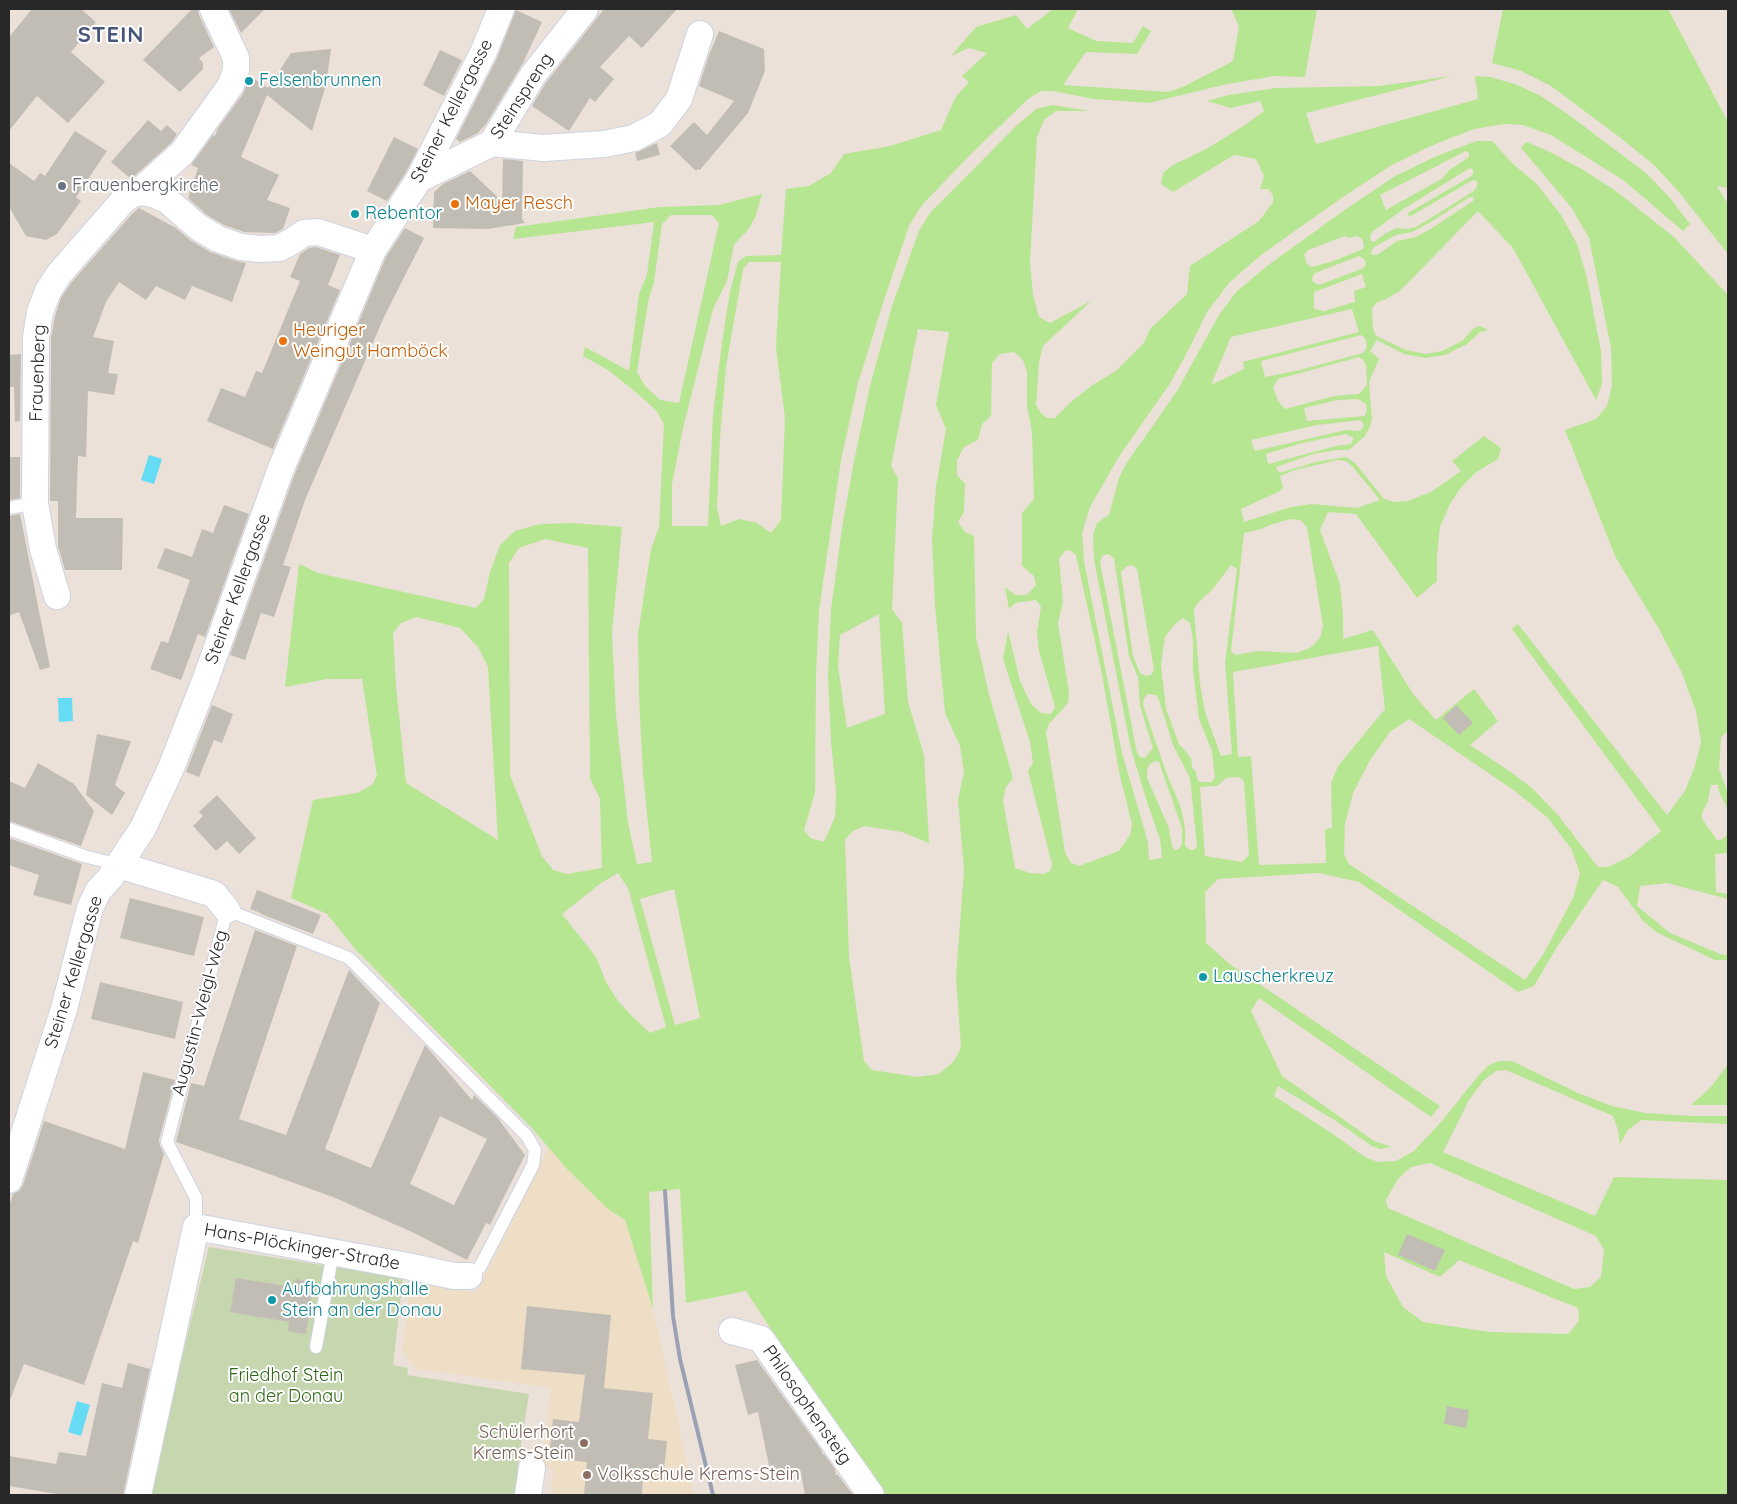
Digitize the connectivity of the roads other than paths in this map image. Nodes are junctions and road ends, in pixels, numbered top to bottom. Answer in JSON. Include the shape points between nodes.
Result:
{"nodes":[{"id":1,"x":213,"y":9,"type":"edge"},
{"id":2,"x":501,"y":9,"type":"edge"},
{"id":3,"x":585,"y":9,"type":"edge"},
{"id":4,"x":700,"y":34,"type":"dead end"},
{"id":5,"x":492,"y":144,"type":"junction"},
{"id":6,"x":182,"y":153,"type":"junction"},
{"id":7,"x":420,"y":179,"type":"junction"},
{"id":8,"x":140,"y":192,"type":"junction"},
{"id":9,"x":181,"y":212,"type":"junction"},
{"id":10,"x":373,"y":250,"type":"junction"},
{"id":11,"x":35,"y":503,"type":"junction"},
{"id":12,"x":9,"y":508,"type":"edge"},
{"id":13,"x":57,"y":596,"type":"dead end"},
{"id":14,"x":9,"y":829,"type":"edge"},
{"id":15,"x":119,"y":864,"type":"junction"},
{"id":16,"x":227,"y":910,"type":"junction"},
{"id":17,"x":9,"y":1180,"type":"edge"},
{"id":18,"x":196,"y":1227,"type":"junction"},
{"id":19,"x":333,"y":1252,"type":"junction"},
{"id":20,"x":469,"y":1276,"type":"joint"},
{"id":21,"x":732,"y":1331,"type":"dead end"},
{"id":22,"x":316,"y":1347,"type":"dead end"},
{"id":23,"x":532,"y":1468,"type":"dead end"},
{"id":24,"x":138,"y":1495,"type":"edge"},
{"id":25,"x":528,"y":1495,"type":"edge"},
{"id":26,"x":871,"y":1495,"type":"edge"}],
"edges":[{"from":1,"to":6,"type":"street","name":"Frauenberg","via":[[236,58],[236,70],[231,85]]},
{"from":2,"to":7,"type":"street","name":"Steiner Kellergasse","via":[[484,52]]},
{"from":3,"to":5,"type":"street","name":"Steinspreng","via":[[533,75]]},
{"from":4,"to":5,"type":"street","via":[[679,99],[660,124],[634,138],[604,144],[544,148]]},
{"from":5,"to":7,"type":"street","name":"Steinspreng"},
{"from":6,"to":8,"type":"street","name":"Frauenberg"},
{"from":6,"to":9,"type":"street","name":"Frauenberg","via":[[178,176]]},
{"from":7,"to":10,"type":"street","name":"Steiner Kellergasse"},
{"from":8,"to":9,"type":"street","via":[[167,200]]},
{"from":8,"to":11,"type":"street","name":"Frauenberg","via":[[121,203],[59,274],[48,290],[40,312],[36,338]]},
{"from":9,"to":10,"type":"street","via":[[218,239],[240,247],[279,248],[304,233],[318,232]]},
{"from":10,"to":15,"type":"street","name":"Steiner Kellergasse","via":[[280,471],[171,768],[143,828]]},
{"from":11,"to":12,"type":"lane"},
{"from":11,"to":13,"type":"street","name":"Frauenberg","via":[[43,549]]},
{"from":14,"to":15,"type":"lane","via":[[84,856]]},
{"from":15,"to":16,"type":"street","name":"Augustin-Weigl-Weg","via":[[214,894]]},
{"from":15,"to":17,"type":"street","name":"Steiner Kellergasse","via":[[98,890],[90,908],[64,1009]]},
{"from":16,"to":18,"type":"lane","name":"Augustin-Weigl-Weg","via":[[167,1142],[196,1198]]},
{"from":16,"to":20,"type":"lane","via":[[349,958],[527,1136],[535,1150],[533,1165],[480,1267]]},
{"from":18,"to":19,"type":"street","name":"Hans-Plöckinger-Straße"},
{"from":18,"to":24,"type":"street","name":"Hans-Plöckinger-Straße"},
{"from":19,"to":20,"type":"street","name":"Hans-Plöckinger-Straße","via":[[454,1276]]},
{"from":19,"to":22,"type":"lane"},
{"from":21,"to":26,"type":"street","name":"Philosophensteig","via":[[761,1339]]},
{"from":23,"to":25,"type":"street"}]}
